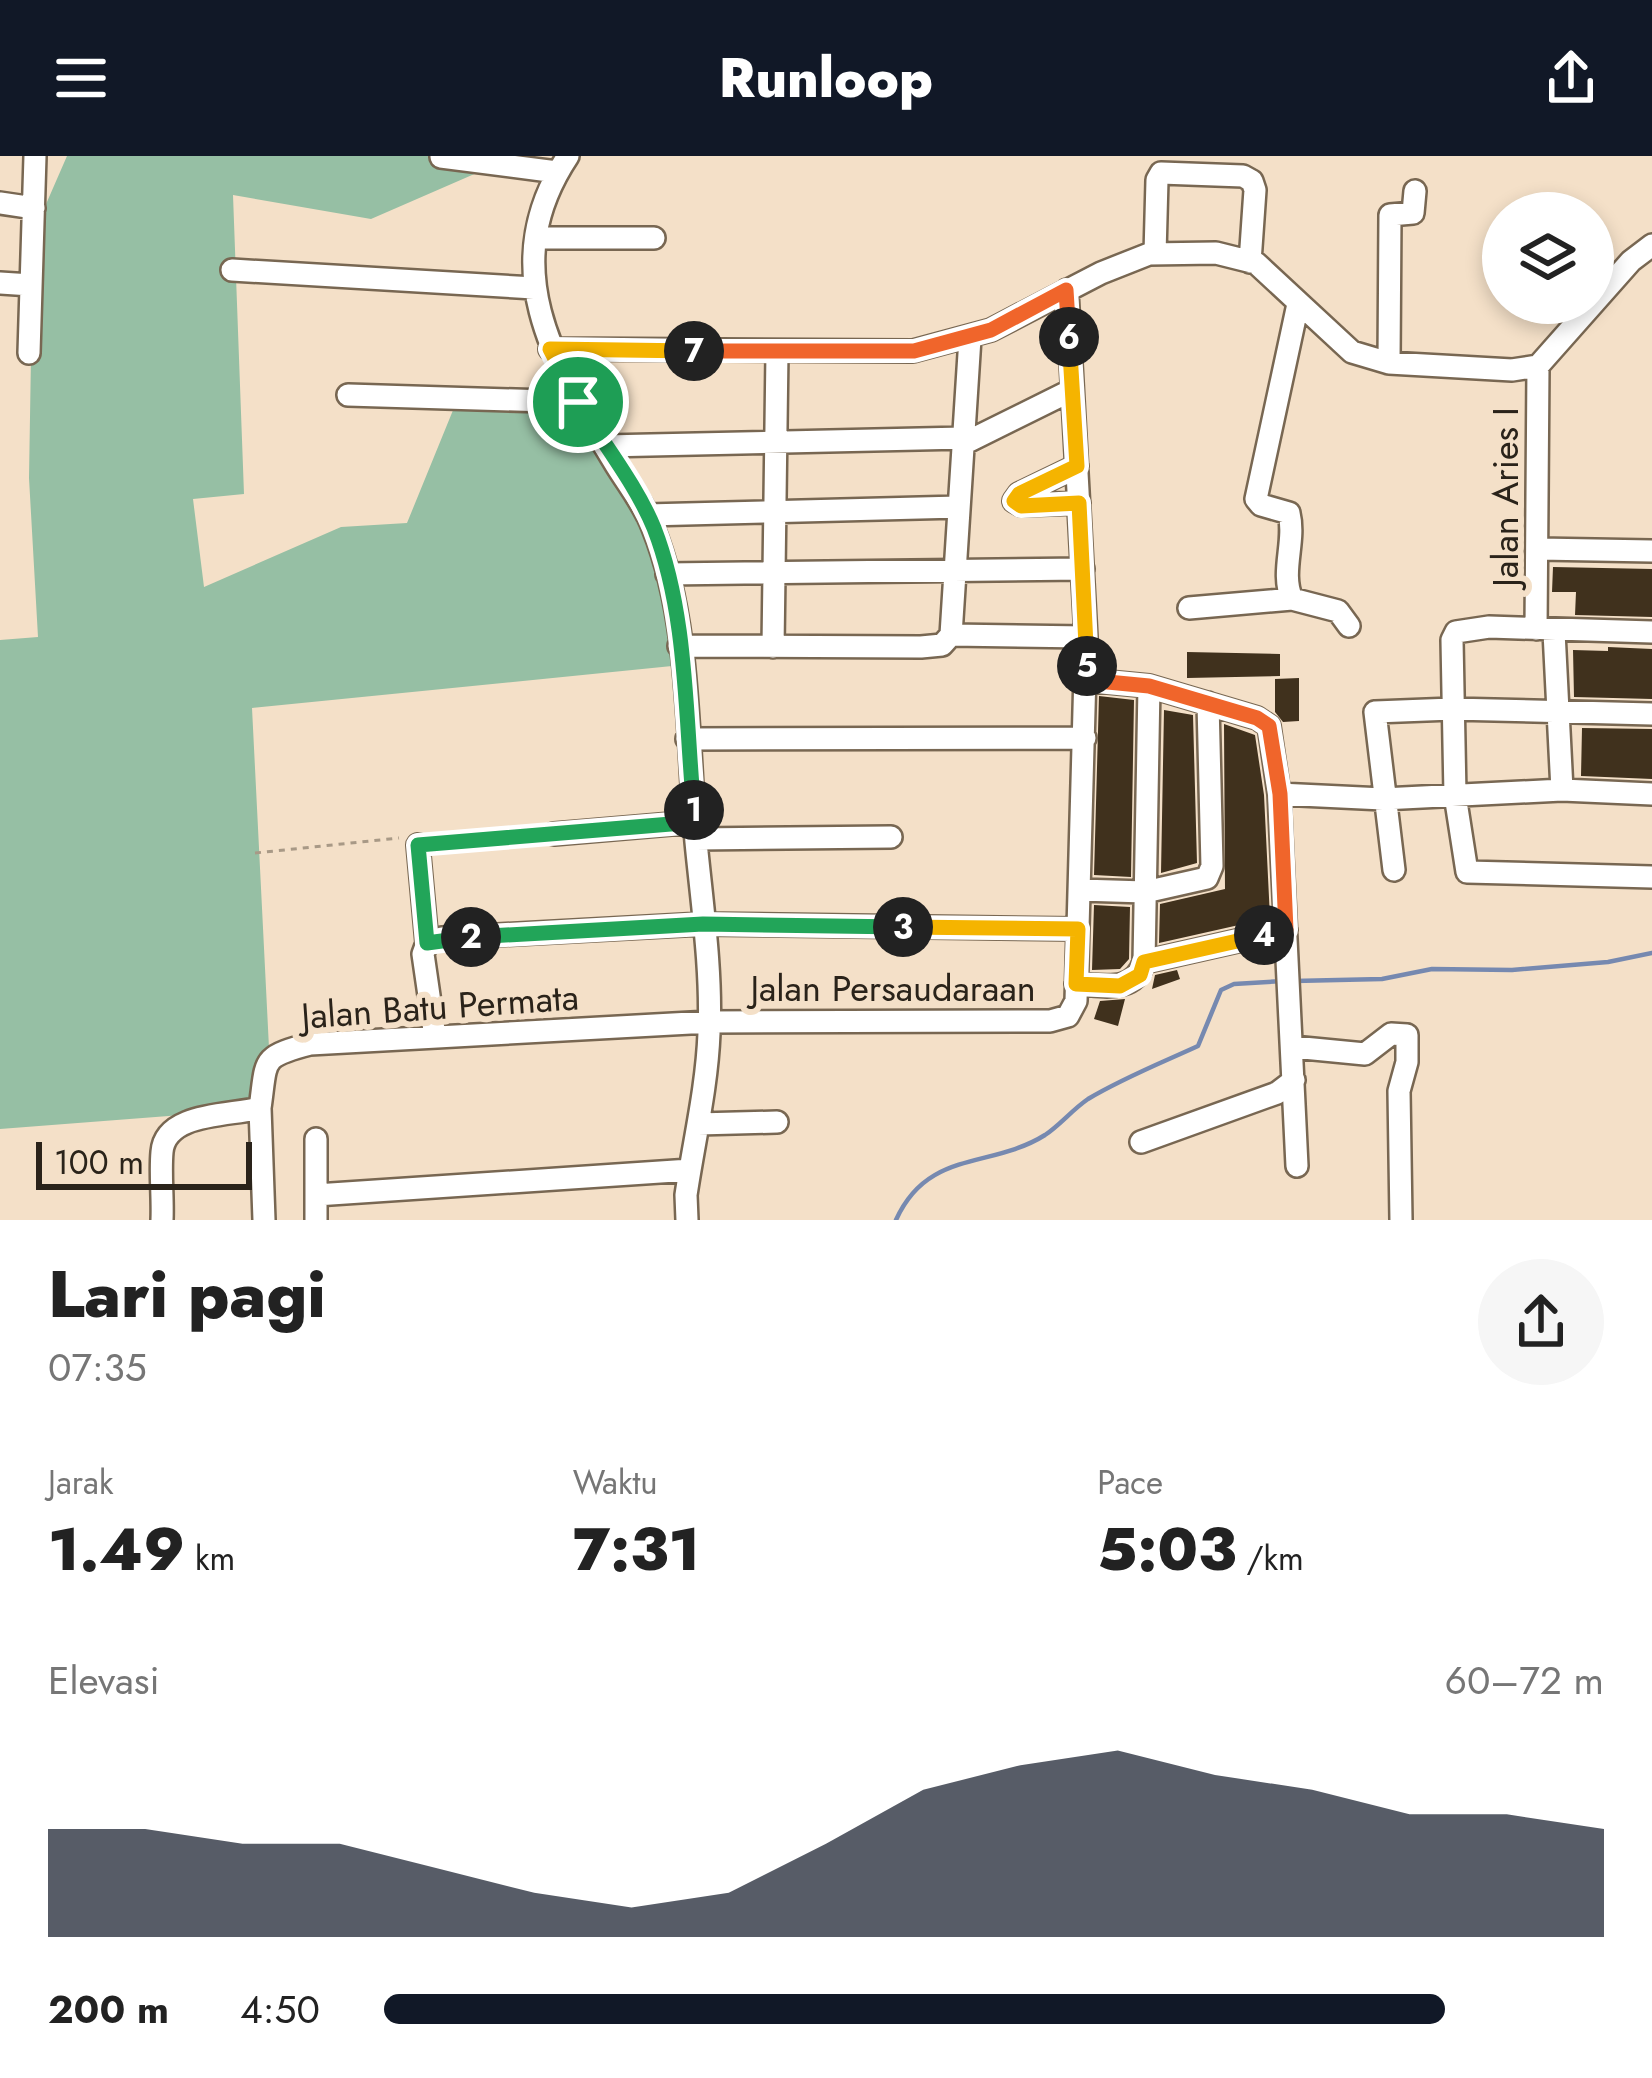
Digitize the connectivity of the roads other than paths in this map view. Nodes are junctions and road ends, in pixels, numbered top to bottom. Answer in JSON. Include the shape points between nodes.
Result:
{"nodes":[{"id":1,"x":35,"y":156,"type":"edge"},
{"id":2,"x":442,"y":157,"type":"edge"},
{"id":3,"x":562,"y":164,"type":"edge"},
{"id":4,"x":1214,"y":165,"type":"edge"},
{"id":5,"x":1415,"y":191,"type":"dead end"},
{"id":6,"x":0,"y":203,"type":"edge"},
{"id":7,"x":34,"y":208,"type":"junction"},
{"id":8,"x":536,"y":238,"type":"junction"},
{"id":9,"x":654,"y":238,"type":"dead end"},
{"id":10,"x":1652,"y":244,"type":"edge"},
{"id":11,"x":1155,"y":254,"type":"junction"},
{"id":12,"x":1250,"y":262,"type":"junction"},
{"id":13,"x":232,"y":270,"type":"dead end"},
{"id":14,"x":0,"y":283,"type":"edge"},
{"id":15,"x":31,"y":285,"type":"junction"},
{"id":16,"x":534,"y":288,"type":"junction"},
{"id":17,"x":1066,"y":290,"type":"junction"},
{"id":18,"x":1298,"y":304,"type":"junction"},
{"id":19,"x":970,"y":338,"type":"junction"},
{"id":20,"x":550,"y":349,"type":"junction"},
{"id":21,"x":776,"y":352,"type":"junction"},
{"id":22,"x":29,"y":353,"type":"dead end"},
{"id":23,"x":1389,"y":363,"type":"junction"},
{"id":24,"x":1538,"y":366,"type":"junction"},
{"id":25,"x":1072,"y":390,"type":"junction"},
{"id":26,"x":348,"y":395,"type":"dead end"},
{"id":27,"x":578,"y":402,"type":"junction"},
{"id":28,"x":963,"y":441,"type":"junction"},
{"id":29,"x":776,"y":442,"type":"junction"},
{"id":30,"x":604,"y":446,"type":"junction"},
{"id":31,"x":1077,"y":466,"type":"junction"},
{"id":32,"x":1079,"y":503,"type":"junction"},
{"id":33,"x":959,"y":507,"type":"junction"},
{"id":34,"x":775,"y":512,"type":"junction"},
{"id":35,"x":647,"y":515,"type":"junction"},
{"id":36,"x":1539,"y":548,"type":"junction"},
{"id":37,"x":1652,"y":551,"type":"edge"},
{"id":38,"x":956,"y":568,"type":"junction"},
{"id":39,"x":1083,"y":569,"type":"junction"},
{"id":40,"x":774,"y":572,"type":"junction"},
{"id":41,"x":667,"y":574,"type":"junction"},
{"id":42,"x":1292,"y":599,"type":"junction"},
{"id":43,"x":1189,"y":608,"type":"dead end"},
{"id":44,"x":1349,"y":626,"type":"dead end"},
{"id":45,"x":1545,"y":630,"type":"junction"},
{"id":46,"x":1652,"y":632,"type":"edge"},
{"id":47,"x":951,"y":635,"type":"junction"},
{"id":48,"x":1086,"y":637,"type":"junction"},
{"id":49,"x":679,"y":646,"type":"junction"},
{"id":50,"x":773,"y":646,"type":"junction"},
{"id":51,"x":1087,"y":680,"type":"junction"},
{"id":52,"x":1149,"y":686,"type":"junction"},
{"id":53,"x":1208,"y":703,"type":"junction"},
{"id":54,"x":1452,"y":709,"type":"junction"},
{"id":55,"x":1561,"y":714,"type":"junction"},
{"id":56,"x":1652,"y":715,"type":"edge"},
{"id":57,"x":1085,"y":738,"type":"junction"},
{"id":58,"x":687,"y":740,"type":"junction"},
{"id":59,"x":1562,"y":790,"type":"junction"},
{"id":60,"x":1280,"y":794,"type":"junction"},
{"id":61,"x":1652,"y":794,"type":"edge"},
{"id":62,"x":1455,"y":795,"type":"junction"},
{"id":63,"x":1383,"y":799,"type":"junction"},
{"id":64,"x":695,"y":831,"type":"junction"},
{"id":65,"x":554,"y":834,"type":"road end"},
{"id":66,"x":891,"y":837,"type":"dead end"},
{"id":67,"x":418,"y":845,"type":"road end"},
{"id":68,"x":1394,"y":870,"type":"dead end"},
{"id":69,"x":1652,"y":877,"type":"edge"},
{"id":70,"x":1080,"y":890,"type":"junction"},
{"id":71,"x":1145,"y":892,"type":"junction"},
{"id":72,"x":703,"y":924,"type":"junction"},
{"id":73,"x":1078,"y":929,"type":"junction"},
{"id":74,"x":1286,"y":930,"type":"junction"},
{"id":75,"x":427,"y":943,"type":"junction"},
{"id":76,"x":1144,"y":962,"type":"junction"},
{"id":77,"x":1076,"y":984,"type":"junction"},
{"id":78,"x":709,"y":1022,"type":"junction"},
{"id":79,"x":434,"y":1037,"type":"junction"},
{"id":80,"x":1293,"y":1047,"type":"junction"},
{"id":81,"x":1294,"y":1080,"type":"junction"},
{"id":82,"x":260,"y":1108,"type":"junction"},
{"id":83,"x":777,"y":1122,"type":"dead end"},
{"id":84,"x":698,"y":1124,"type":"junction"},
{"id":85,"x":316,"y":1139,"type":"dead end"},
{"id":86,"x":1141,"y":1142,"type":"dead end"},
{"id":87,"x":1297,"y":1166,"type":"dead end"},
{"id":88,"x":690,"y":1170,"type":"junction"},
{"id":89,"x":316,"y":1196,"type":"junction"},
{"id":90,"x":162,"y":1220,"type":"edge"},
{"id":91,"x":264,"y":1220,"type":"edge"},
{"id":92,"x":316,"y":1220,"type":"edge"},
{"id":93,"x":687,"y":1220,"type":"edge"},
{"id":94,"x":1401,"y":1220,"type":"edge"}],
"edges":[{"from":1,"to":7,"type":"street"},
{"from":2,"to":3,"type":"street"},
{"from":3,"to":8,"type":"street"},
{"from":4,"to":11,"type":"street","via":[[1158,176]]},
{"from":4,"to":12,"type":"street","via":[[1254,185]]},
{"from":5,"to":23,"type":"street","via":[[1413,213],[1390,215]]},
{"from":6,"to":7,"type":"street"},
{"from":7,"to":15,"type":"street"},
{"from":8,"to":9,"type":"street"},
{"from":8,"to":16,"type":"street"},
{"from":10,"to":24,"type":"street"},
{"from":11,"to":12,"type":"street","via":[[1216,253]]},
{"from":11,"to":17,"type":"street"},
{"from":12,"to":18,"type":"street"},
{"from":13,"to":16,"type":"street"},
{"from":14,"to":15,"type":"street"},
{"from":15,"to":22,"type":"street"},
{"from":16,"to":20,"type":"street"},
{"from":17,"to":19,"type":"street"},
{"from":17,"to":25,"type":"street","name":"Jalan Persaudaraan"},
{"from":18,"to":23,"type":"street","via":[[1352,352]]},
{"from":18,"to":42,"type":"street","via":[[1256,499],[1289,513]]},
{"from":19,"to":21,"type":"street","via":[[914,351]]},
{"from":19,"to":28,"type":"street"},
{"from":20,"to":21,"type":"street"},
{"from":20,"to":27,"type":"street"},
{"from":21,"to":29,"type":"street"},
{"from":23,"to":24,"type":"street"},
{"from":24,"to":36,"type":"street","name":"Jalan Aries I"},
{"from":25,"to":28,"type":"street"},
{"from":25,"to":31,"type":"street","name":"Jalan Persaudaraan"},
{"from":26,"to":27,"type":"street"},
{"from":27,"to":30,"type":"street"},
{"from":28,"to":29,"type":"street"},
{"from":28,"to":33,"type":"street"},
{"from":29,"to":30,"type":"street"},
{"from":29,"to":34,"type":"street"},
{"from":30,"to":35,"type":"street"},
{"from":31,"to":32,"type":"street","name":"Jalan Persaudaraan"},
{"from":31,"to":32,"type":"street","via":[[1014,501]]},
{"from":32,"to":39,"type":"street","name":"Jalan Persaudaraan"},
{"from":33,"to":34,"type":"street"},
{"from":33,"to":38,"type":"street"},
{"from":34,"to":35,"type":"street"},
{"from":34,"to":40,"type":"street"},
{"from":35,"to":41,"type":"street"},
{"from":36,"to":37,"type":"street"},
{"from":36,"to":45,"type":"street","name":"Jalan Aries I"},
{"from":38,"to":39,"type":"street"},
{"from":38,"to":40,"type":"street"},
{"from":38,"to":47,"type":"street"},
{"from":39,"to":48,"type":"street","name":"Jalan Persaudaraan"},
{"from":40,"to":41,"type":"street"},
{"from":40,"to":50,"type":"street"},
{"from":41,"to":49,"type":"street"},
{"from":42,"to":43,"type":"street"},
{"from":42,"to":44,"type":"street","via":[[1338,611]]},
{"from":45,"to":46,"type":"street"},
{"from":45,"to":54,"type":"street","via":[[1456,632]]},
{"from":45,"to":55,"type":"street","name":"Jalan Aries I"},
{"from":47,"to":48,"type":"street"},
{"from":47,"to":50,"type":"street","via":[[939,646]]},
{"from":48,"to":51,"type":"street","name":"Jalan Persaudaraan"},
{"from":49,"to":50,"type":"street"},
{"from":49,"to":58,"type":"street"},
{"from":51,"to":52,"type":"street"},
{"from":51,"to":57,"type":"street","name":"Jalan Persaudaraan"},
{"from":52,"to":53,"type":"street"},
{"from":52,"to":71,"type":"street"},
{"from":53,"to":60,"type":"street","via":[[1269,726]]},
{"from":53,"to":71,"type":"street","via":[[1212,866],[1193,884]]},
{"from":54,"to":55,"type":"street"},
{"from":54,"to":62,"type":"street"},
{"from":54,"to":63,"type":"street","via":[[1374,713]]},
{"from":55,"to":56,"type":"street"},
{"from":55,"to":59,"type":"street","name":"Jalan Aries I"},
{"from":57,"to":58,"type":"street"},
{"from":57,"to":70,"type":"street","name":"Jalan Persaudaraan"},
{"from":58,"to":64,"type":"street"},
{"from":59,"to":61,"type":"street"},
{"from":59,"to":62,"type":"street"},
{"from":60,"to":63,"type":"street"},
{"from":60,"to":74,"type":"street"},
{"from":62,"to":63,"type":"street"},
{"from":62,"to":69,"type":"street","via":[[1468,873]]},
{"from":63,"to":68,"type":"street"},
{"from":64,"to":65,"type":"street"},
{"from":64,"to":66,"type":"street"},
{"from":64,"to":72,"type":"street"},
{"from":67,"to":75,"type":"street"},
{"from":70,"to":71,"type":"street"},
{"from":70,"to":73,"type":"street","name":"Jalan Persaudaraan"},
{"from":71,"to":76,"type":"street"},
{"from":72,"to":73,"type":"street"},
{"from":72,"to":75,"type":"street"},
{"from":72,"to":78,"type":"street"},
{"from":73,"to":77,"type":"street","name":"Jalan Persaudaraan"},
{"from":74,"to":76,"type":"street"},
{"from":74,"to":80,"type":"street"},
{"from":75,"to":79,"type":"street"},
{"from":76,"to":77,"type":"street","via":[[1130,983]]},
{"from":77,"to":78,"type":"street","name":"Jalan Persaudaraan","via":[[1068,1016],[1050,1021]]},
{"from":78,"to":79,"type":"street","name":"Jalan Batu Permata"},
{"from":78,"to":84,"type":"street"},
{"from":79,"to":82,"type":"street","name":"Jalan Batu Permata","via":[[280,1052],[267,1063]]},
{"from":80,"to":81,"type":"street"},
{"from":80,"to":94,"type":"street","via":[[1365,1054],[1390,1034],[1407,1035],[1399,1090]]},
{"from":81,"to":86,"type":"street"},
{"from":81,"to":87,"type":"street"},
{"from":82,"to":90,"type":"street","via":[[193,1121],[165,1136]]},
{"from":82,"to":91,"type":"street"},
{"from":83,"to":84,"type":"street"},
{"from":84,"to":88,"type":"street"},
{"from":85,"to":89,"type":"street"},
{"from":88,"to":89,"type":"street"},
{"from":88,"to":93,"type":"street"},
{"from":89,"to":92,"type":"street"}]}
